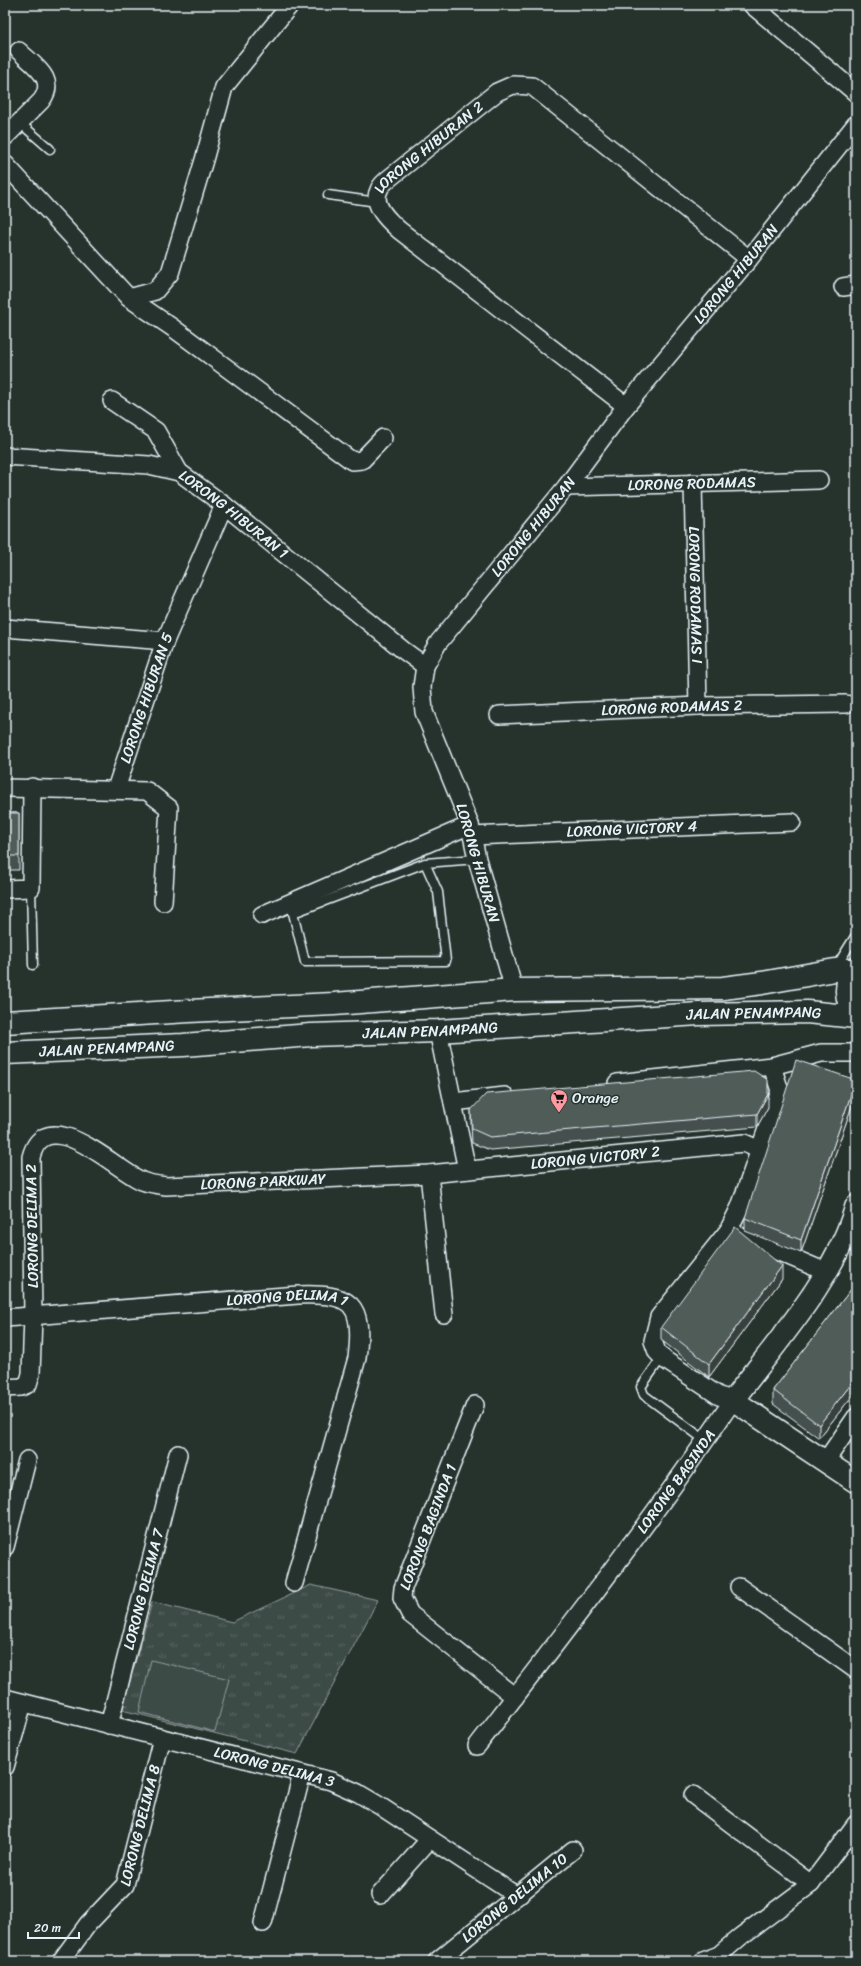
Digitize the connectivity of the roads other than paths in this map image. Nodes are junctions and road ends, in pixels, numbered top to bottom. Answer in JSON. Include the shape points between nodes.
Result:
{"nodes":[{"id":1,"x":290,"y":5,"type":"edge"},
{"id":2,"x":752,"y":5,"type":"edge"},
{"id":3,"x":19,"y":51,"type":"dead end"},
{"id":4,"x":856,"y":93,"type":"edge"},
{"id":5,"x":20,"y":122,"type":"junction"},
{"id":6,"x":856,"y":124,"type":"edge"},
{"id":7,"x":5,"y":137,"type":"edge"},
{"id":8,"x":50,"y":149,"type":"dead end"},
{"id":9,"x":5,"y":164,"type":"edge"},
{"id":10,"x":328,"y":195,"type":"dead end"},
{"id":11,"x":377,"y":202,"type":"junction"},
{"id":12,"x":749,"y":259,"type":"junction"},
{"id":13,"x":129,"y":298,"type":"junction"},
{"id":14,"x":112,"y":401,"type":"dead end"},
{"id":15,"x":626,"y":406,"type":"junction"},
{"id":16,"x":383,"y":438,"type":"dead end"},
{"id":17,"x":5,"y":456,"type":"edge"},
{"id":18,"x":179,"y":472,"type":"junction"},
{"id":19,"x":819,"y":480,"type":"dead end"},
{"id":20,"x":693,"y":483,"type":"junction"},
{"id":21,"x":566,"y":487,"type":"junction"},
{"id":22,"x":224,"y":505,"type":"junction"},
{"id":23,"x":5,"y":628,"type":"edge"},
{"id":24,"x":165,"y":641,"type":"junction"},
{"id":25,"x":425,"y":666,"type":"junction"},
{"id":26,"x":846,"y":704,"type":"dead end"},
{"id":27,"x":698,"y":706,"type":"junction"},
{"id":28,"x":499,"y":715,"type":"dead end"},
{"id":29,"x":32,"y":787,"type":"junction"},
{"id":30,"x":5,"y":788,"type":"edge"},
{"id":31,"x":116,"y":789,"type":"junction"},
{"id":32,"x":792,"y":822,"type":"dead end"},
{"id":33,"x":471,"y":830,"type":"junction"},
{"id":34,"x":477,"y":859,"type":"junction"},
{"id":35,"x":424,"y":863,"type":"junction"},
{"id":36,"x":5,"y":888,"type":"edge"},
{"id":37,"x":31,"y":888,"type":"junction"},
{"id":38,"x":163,"y":902,"type":"dead end"},
{"id":39,"x":262,"y":915,"type":"dead end"},
{"id":40,"x":856,"y":935,"type":"edge"},
{"id":41,"x":33,"y":965,"type":"dead end"},
{"id":42,"x":848,"y":970,"type":"edge"},
{"id":43,"x":514,"y":990,"type":"junction"},
{"id":44,"x":291,"y":1006,"type":"junction"},
{"id":45,"x":856,"y":1015,"type":"edge"},
{"id":46,"x":5,"y":1022,"type":"edge"},
{"id":47,"x":438,"y":1031,"type":"junction"},
{"id":48,"x":311,"y":1035,"type":"junction"},
{"id":49,"x":5,"y":1053,"type":"edge"},
{"id":50,"x":856,"y":1053,"type":"edge"},
{"id":51,"x":772,"y":1066,"type":"junction"},
{"id":52,"x":601,"y":1085,"type":"edge"},
{"id":53,"x":523,"y":1094,"type":"edge"},
{"id":54,"x":453,"y":1102,"type":"junction"},
{"id":55,"x":760,"y":1150,"type":"junction"},
{"id":56,"x":106,"y":1158,"type":"joint"},
{"id":57,"x":467,"y":1170,"type":"junction"},
{"id":58,"x":429,"y":1174,"type":"junction"},
{"id":59,"x":856,"y":1206,"type":"edge"},
{"id":60,"x":728,"y":1230,"type":"junction"},
{"id":61,"x":826,"y":1272,"type":"junction"},
{"id":62,"x":444,"y":1314,"type":"dead end"},
{"id":63,"x":33,"y":1316,"type":"junction"},
{"id":64,"x":5,"y":1318,"type":"edge"},
{"id":65,"x":662,"y":1357,"type":"junction"},
{"id":66,"x":5,"y":1388,"type":"edge"},
{"id":67,"x":733,"y":1400,"type":"junction"},
{"id":68,"x":475,"y":1405,"type":"dead end"},
{"id":69,"x":856,"y":1417,"type":"edge"},
{"id":70,"x":706,"y":1441,"type":"junction"},
{"id":71,"x":178,"y":1454,"type":"dead end"},
{"id":72,"x":27,"y":1460,"type":"dead end"},
{"id":73,"x":825,"y":1462,"type":"junction"},
{"id":74,"x":856,"y":1482,"type":"edge"},
{"id":75,"x":5,"y":1547,"type":"edge"},
{"id":76,"x":294,"y":1583,"type":"dead end"},
{"id":77,"x":738,"y":1587,"type":"dead end"},
{"id":78,"x":856,"y":1670,"type":"edge"},
{"id":79,"x":515,"y":1697,"type":"junction"},
{"id":80,"x":5,"y":1698,"type":"edge"},
{"id":81,"x":23,"y":1703,"type":"junction"},
{"id":82,"x":109,"y":1725,"type":"junction"},
{"id":83,"x":162,"y":1738,"type":"junction"},
{"id":84,"x":477,"y":1746,"type":"dead end"},
{"id":85,"x":5,"y":1767,"type":"edge"},
{"id":86,"x":302,"y":1774,"type":"junction"},
{"id":87,"x":693,"y":1795,"type":"dead end"},
{"id":88,"x":856,"y":1824,"type":"edge"},
{"id":89,"x":430,"y":1839,"type":"junction"},
{"id":90,"x":573,"y":1850,"type":"dead end"},
{"id":91,"x":811,"y":1884,"type":"junction"},
{"id":92,"x":380,"y":1895,"type":"dead end"},
{"id":93,"x":517,"y":1896,"type":"junction"},
{"id":94,"x":263,"y":1923,"type":"dead end"},
{"id":95,"x":723,"y":1959,"type":"edge"},
{"id":96,"x":61,"y":1961,"type":"edge"},
{"id":97,"x":437,"y":1961,"type":"edge"},
{"id":98,"x":703,"y":1961,"type":"edge"}],
"edges":[{"from":1,"to":13,"type":"street","via":[[224,87],[170,273],[155,291]]},
{"from":2,"to":4,"type":"street"},
{"from":3,"to":5,"type":"street","via":[[46,78],[48,87],[46,95]]},
{"from":5,"to":7,"type":"street"},
{"from":5,"to":8,"type":"lane"},
{"from":6,"to":12,"type":"street","name":"LORONG HIBURAN"},
{"from":9,"to":13,"type":"street"},
{"from":10,"to":11,"type":"lane"},
{"from":11,"to":12,"type":"street","name":"LORONG HIBURAN 2","via":[[378,190],[387,180],[497,92],[513,85],[532,86]]},
{"from":11,"to":15,"type":"street","name":"LORONG HIBURAN 2","via":[[386,218],[399,230]]},
{"from":12,"to":15,"type":"street","name":"LORONG HIBURAN"},
{"from":13,"to":16,"type":"street","via":[[352,461],[362,460]]},
{"from":14,"to":18,"type":"street","via":[[156,431]]},
{"from":15,"to":21,"type":"street","name":"LORONG HIBURAN"},
{"from":17,"to":18,"type":"street","name":"LORONG HIBURAN 1","via":[[149,465]]},
{"from":18,"to":22,"type":"street","name":"LORONG HIBURAN 1"},
{"from":19,"to":20,"type":"street","name":"LORONG RODAMAS"},
{"from":20,"to":21,"type":"street","name":"LORONG RODAMAS"},
{"from":20,"to":27,"type":"street","name":"LORONG RODAMAS I"},
{"from":21,"to":25,"type":"street","name":"LORONG HIBURAN","via":[[438,643]]},
{"from":22,"to":24,"type":"street","name":"LORONG HIBURAN 5"},
{"from":22,"to":25,"type":"street","name":"LORONG HIBURAN 1"},
{"from":23,"to":24,"type":"street"},
{"from":24,"to":31,"type":"street","name":"LORONG HIBURAN 5"},
{"from":25,"to":33,"type":"street","name":"LORONG HIBURAN","via":[[422,687],[424,712]]},
{"from":26,"to":27,"type":"street","name":"LORONG RODAMAS 2"},
{"from":27,"to":28,"type":"street","name":"LORONG RODAMAS 2"},
{"from":29,"to":30,"type":"street"},
{"from":29,"to":31,"type":"street"},
{"from":29,"to":37,"type":"street"},
{"from":31,"to":38,"type":"street","via":[[147,791],[169,808]]},
{"from":32,"to":33,"type":"street","name":"LORONG VICTORY 4"},
{"from":33,"to":34,"type":"street","name":"LORONG HIBURAN"},
{"from":33,"to":39,"type":"street"},
{"from":34,"to":35,"type":"lane"},
{"from":34,"to":43,"type":"street","name":"LORONG HIBURAN"},
{"from":35,"to":35,"type":"lane","via":[[293,913],[305,962],[446,960],[438,892]]},
{"from":36,"to":37,"type":"street"},
{"from":37,"to":41,"type":"lane"},
{"from":40,"to":42,"type":"lane"},
{"from":42,"to":43,"type":"main road","name":"JALAN PENAMPANG","via":[[723,988]]},
{"from":42,"to":45,"type":"main road","via":[[847,994],[850,1007]]},
{"from":43,"to":44,"type":"main road","name":"JALAN PENAMPANG"},
{"from":44,"to":46,"type":"main road","name":"JALAN PENAMPANG"},
{"from":44,"to":48,"type":"main road","via":[[292,1018],[296,1024]]},
{"from":45,"to":47,"type":"main road","name":"JALAN PENAMPANG","via":[[794,1012],[699,1014]]},
{"from":47,"to":48,"type":"main road","name":"JALAN PENAMPANG"},
{"from":47,"to":54,"type":"street"},
{"from":48,"to":49,"type":"main road","name":"JALAN PENAMPANG","via":[[184,1045]]},
{"from":50,"to":51,"type":"street","via":[[821,1053]]},
{"from":51,"to":52,"type":"street"},
{"from":51,"to":55,"type":"street","via":[[780,1091]]},
{"from":53,"to":54,"type":"street"},
{"from":54,"to":57,"type":"street"},
{"from":55,"to":57,"type":"street","name":"LORONG VICTORY 2","via":[[744,1143]]},
{"from":55,"to":60,"type":"street","via":[[740,1207]]},
{"from":56,"to":58,"type":"street","name":"LORONG PARKWAY","via":[[142,1181],[166,1186]]},
{"from":56,"to":63,"type":"street","name":"LORONG DELIMA 2","via":[[94,1149],[72,1139],[53,1135],[40,1139],[34,1148],[31,1168]]},
{"from":57,"to":58,"type":"street","name":"LORONG VICTORY 2"},
{"from":58,"to":62,"type":"street"},
{"from":59,"to":61,"type":"street","name":"LORONG BAGINDA"},
{"from":60,"to":61,"type":"street"},
{"from":60,"to":65,"type":"street","via":[[659,1317],[653,1341]]},
{"from":61,"to":67,"type":"street","name":"LORONG BAGINDA","via":[[801,1311]]},
{"from":63,"to":64,"type":"street","name":"LORONG DELIMA 1"},
{"from":63,"to":66,"type":"street","name":"LORONG DELIMA 2","via":[[31,1374],[28,1384]]},
{"from":63,"to":76,"type":"street","name":"LORONG DELIMA 1","via":[[326,1294],[350,1304],[356,1312],[360,1335],[357,1358]]},
{"from":65,"to":67,"type":"street","via":[[719,1396]]},
{"from":65,"to":70,"type":"lane","via":[[641,1387],[644,1396]]},
{"from":67,"to":70,"type":"street","name":"LORONG BAGINDA"},
{"from":67,"to":73,"type":"street"},
{"from":68,"to":79,"type":"street","name":"LORONG BAGINDA 1","via":[[403,1588],[402,1598],[410,1614]]},
{"from":69,"to":73,"type":"street"},
{"from":70,"to":79,"type":"street","name":"LORONG BAGINDA","via":[[614,1569]]},
{"from":71,"to":82,"type":"street","name":"LORONG DELIMA 7"},
{"from":72,"to":75,"type":"street"},
{"from":73,"to":74,"type":"street"},
{"from":77,"to":78,"type":"street"},
{"from":79,"to":84,"type":"street","name":"LORONG BAGINDA"},
{"from":80,"to":81,"type":"street","name":"LORONG DELIMA 3"},
{"from":81,"to":82,"type":"street","name":"LORONG DELIMA 3"},
{"from":81,"to":85,"type":"street"},
{"from":82,"to":83,"type":"street","name":"LORONG DELIMA 3"},
{"from":83,"to":86,"type":"street","name":"LORONG DELIMA 3"},
{"from":83,"to":96,"type":"street","name":"LORONG DELIMA 8","via":[[125,1884],[88,1924]]},
{"from":86,"to":89,"type":"street","name":"LORONG DELIMA 3","via":[[331,1781],[358,1794]]},
{"from":86,"to":94,"type":"street"},
{"from":87,"to":91,"type":"street"},
{"from":88,"to":91,"type":"street"},
{"from":89,"to":92,"type":"street"},
{"from":89,"to":93,"type":"street","name":"LORONG DELIMA 3"},
{"from":90,"to":93,"type":"street","name":"LORONG DELIMA 10"},
{"from":91,"to":95,"type":"street","via":[[740,1937]]},
{"from":93,"to":97,"type":"street","name":"LORONG DELIMA 10"},
{"from":95,"to":98,"type":"street"}]}
